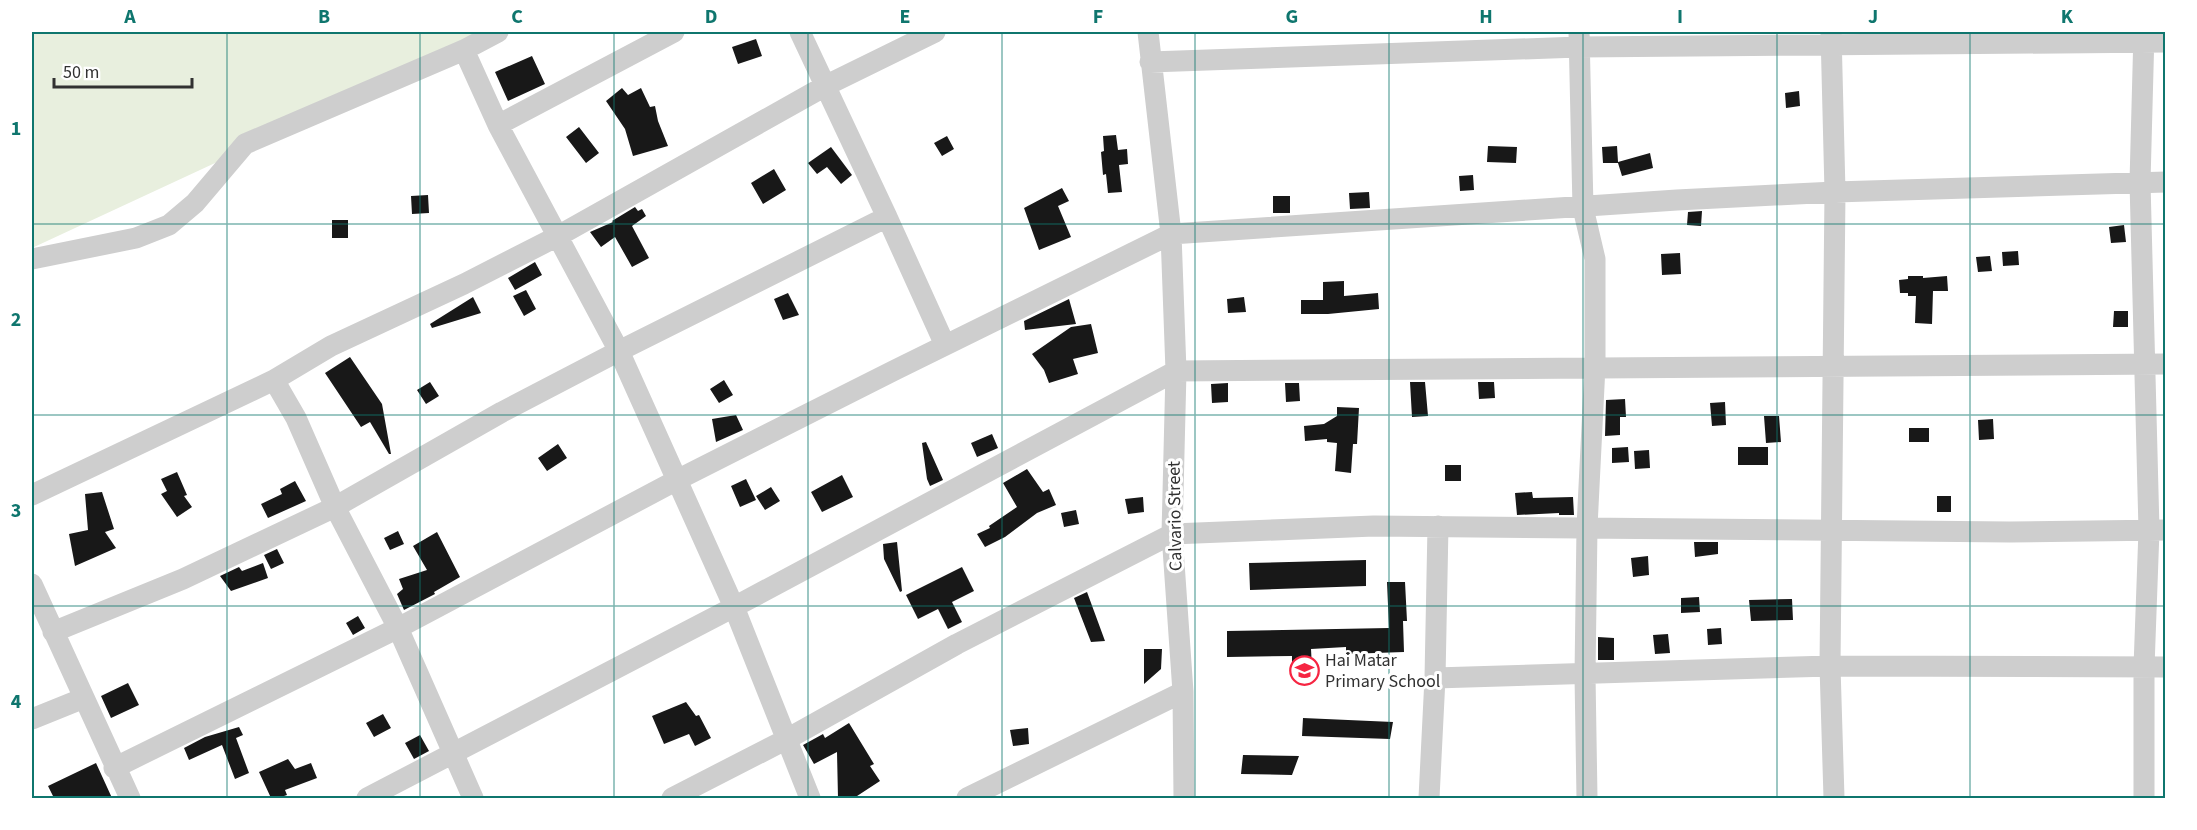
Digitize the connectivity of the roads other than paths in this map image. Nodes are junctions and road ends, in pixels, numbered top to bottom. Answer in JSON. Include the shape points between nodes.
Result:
{"nodes":[{"id":1,"x":498,"y":32,"type":"edge"},
{"id":2,"x":674,"y":32,"type":"edge"},
{"id":3,"x":800,"y":32,"type":"edge"},
{"id":4,"x":935,"y":32,"type":"edge"},
{"id":5,"x":1148,"y":32,"type":"edge"},
{"id":6,"x":2144,"y":37,"type":"edge"},
{"id":7,"x":1831,"y":38,"type":"edge"},
{"id":8,"x":1579,"y":39,"type":"edge"},
{"id":9,"x":2166,"y":42,"type":"edge"},
{"id":10,"x":464,"y":50,"type":"junction"},
{"id":11,"x":1150,"y":62,"type":"junction"},
{"id":12,"x":827,"y":85,"type":"junction"},
{"id":13,"x":498,"y":124,"type":"junction"},
{"id":14,"x":2166,"y":182,"type":"edge"},
{"id":15,"x":2140,"y":183,"type":"junction"},
{"id":16,"x":1835,"y":192,"type":"junction"},
{"id":17,"x":1583,"y":208,"type":"junction"},
{"id":18,"x":887,"y":217,"type":"junction"},
{"id":19,"x":1171,"y":234,"type":"junction"},
{"id":20,"x":558,"y":236,"type":"junction"},
{"id":21,"x":32,"y":259,"type":"edge"},
{"id":22,"x":945,"y":345,"type":"junction"},
{"id":23,"x":619,"y":351,"type":"junction"},
{"id":24,"x":2155,"y":364,"type":"edge"},
{"id":25,"x":1594,"y":366,"type":"junction"},
{"id":26,"x":1832,"y":368,"type":"junction"},
{"id":27,"x":1176,"y":371,"type":"junction"},
{"id":28,"x":274,"y":380,"type":"junction"},
{"id":29,"x":677,"y":480,"type":"junction"},
{"id":30,"x":32,"y":495,"type":"edge"},
{"id":31,"x":335,"y":507,"type":"junction"},
{"id":32,"x":1438,"y":526,"type":"junction"},
{"id":33,"x":1587,"y":527,"type":"junction"},
{"id":34,"x":1830,"y":530,"type":"junction"},
{"id":35,"x":2157,"y":530,"type":"edge"},
{"id":36,"x":1172,"y":534,"type":"junction"},
{"id":37,"x":32,"y":584,"type":"edge"},
{"id":38,"x":734,"y":607,"type":"junction"},
{"id":39,"x":398,"y":628,"type":"junction"},
{"id":40,"x":53,"y":632,"type":"junction"},
{"id":41,"x":1830,"y":666,"type":"junction"},
{"id":42,"x":2144,"y":667,"type":"junction"},
{"id":43,"x":2166,"y":667,"type":"edge"},
{"id":44,"x":1585,"y":675,"type":"junction"},
{"id":45,"x":1436,"y":678,"type":"junction"},
{"id":46,"x":1183,"y":692,"type":"junction"},
{"id":47,"x":84,"y":698,"type":"junction"},
{"id":48,"x":32,"y":719,"type":"edge"},
{"id":49,"x":787,"y":739,"type":"junction"},
{"id":50,"x":453,"y":754,"type":"junction"},
{"id":51,"x":114,"y":768,"type":"junction"},
{"id":52,"x":130,"y":798,"type":"edge"},
{"id":53,"x":367,"y":798,"type":"edge"},
{"id":54,"x":473,"y":798,"type":"edge"},
{"id":55,"x":672,"y":798,"type":"edge"},
{"id":56,"x":810,"y":798,"type":"edge"},
{"id":57,"x":967,"y":798,"type":"edge"},
{"id":58,"x":1184,"y":798,"type":"edge"},
{"id":59,"x":1429,"y":798,"type":"edge"},
{"id":60,"x":1587,"y":798,"type":"edge"},
{"id":61,"x":1834,"y":798,"type":"edge"},
{"id":62,"x":2144,"y":798,"type":"edge"}],
"edges":[{"from":1,"to":10,"type":"street"},
{"from":2,"to":13,"type":"street"},
{"from":3,"to":12,"type":"street"},
{"from":4,"to":12,"type":"street"},
{"from":5,"to":11,"type":"street","name":"Calvario Street"},
{"from":6,"to":7,"type":"street"},
{"from":6,"to":9,"type":"street"},
{"from":6,"to":15,"type":"street"},
{"from":7,"to":8,"type":"street"},
{"from":7,"to":16,"type":"street"},
{"from":8,"to":11,"type":"street"},
{"from":8,"to":17,"type":"street"},
{"from":10,"to":13,"type":"street"},
{"from":10,"to":21,"type":"street","via":[[245,144],[195,203],[169,225],[136,238]]},
{"from":11,"to":19,"type":"street","name":"Calvario Street"},
{"from":12,"to":18,"type":"street"},
{"from":12,"to":20,"type":"street"},
{"from":13,"to":20,"type":"street"},
{"from":14,"to":15,"type":"street"},
{"from":15,"to":16,"type":"street"},
{"from":15,"to":24,"type":"street"},
{"from":16,"to":17,"type":"street"},
{"from":16,"to":26,"type":"street"},
{"from":17,"to":19,"type":"street"},
{"from":17,"to":25,"type":"street","via":[[1595,259]]},
{"from":18,"to":22,"type":"street"},
{"from":18,"to":23,"type":"street"},
{"from":19,"to":22,"type":"street"},
{"from":19,"to":27,"type":"street","name":"Calvario Street"},
{"from":20,"to":23,"type":"street"},
{"from":20,"to":28,"type":"street","via":[[332,346]]},
{"from":22,"to":29,"type":"street"},
{"from":23,"to":29,"type":"street"},
{"from":23,"to":31,"type":"street"},
{"from":24,"to":26,"type":"street"},
{"from":24,"to":35,"type":"street"},
{"from":25,"to":26,"type":"street"},
{"from":25,"to":27,"type":"street"},
{"from":25,"to":33,"type":"street"},
{"from":26,"to":34,"type":"street"},
{"from":27,"to":36,"type":"street","name":"Calvario Street"},
{"from":27,"to":38,"type":"street"},
{"from":28,"to":30,"type":"street"},
{"from":28,"to":31,"type":"street","via":[[296,418]]},
{"from":29,"to":38,"type":"street"},
{"from":29,"to":39,"type":"street"},
{"from":31,"to":39,"type":"street"},
{"from":31,"to":40,"type":"street","via":[[183,579]]},
{"from":32,"to":33,"type":"street"},
{"from":32,"to":36,"type":"street"},
{"from":32,"to":45,"type":"street"},
{"from":33,"to":34,"type":"street"},
{"from":33,"to":44,"type":"street"},
{"from":34,"to":35,"type":"street"},
{"from":34,"to":41,"type":"street"},
{"from":35,"to":42,"type":"street"},
{"from":36,"to":46,"type":"street","name":"Calvario Street"},
{"from":36,"to":49,"type":"street","via":[[957,644]]},
{"from":37,"to":40,"type":"street"},
{"from":38,"to":49,"type":"street"},
{"from":38,"to":50,"type":"street"},
{"from":39,"to":50,"type":"street"},
{"from":39,"to":51,"type":"street"},
{"from":40,"to":47,"type":"street"},
{"from":41,"to":42,"type":"street"},
{"from":41,"to":44,"type":"street"},
{"from":41,"to":61,"type":"street"},
{"from":42,"to":43,"type":"street"},
{"from":42,"to":62,"type":"street"},
{"from":44,"to":45,"type":"street"},
{"from":44,"to":60,"type":"street"},
{"from":45,"to":59,"type":"street"},
{"from":46,"to":57,"type":"street"},
{"from":46,"to":58,"type":"street","name":"Calvario Street"},
{"from":47,"to":48,"type":"street"},
{"from":47,"to":51,"type":"street"},
{"from":49,"to":55,"type":"street"},
{"from":49,"to":56,"type":"street"},
{"from":50,"to":53,"type":"street"},
{"from":50,"to":54,"type":"street"},
{"from":51,"to":52,"type":"street"}]}
